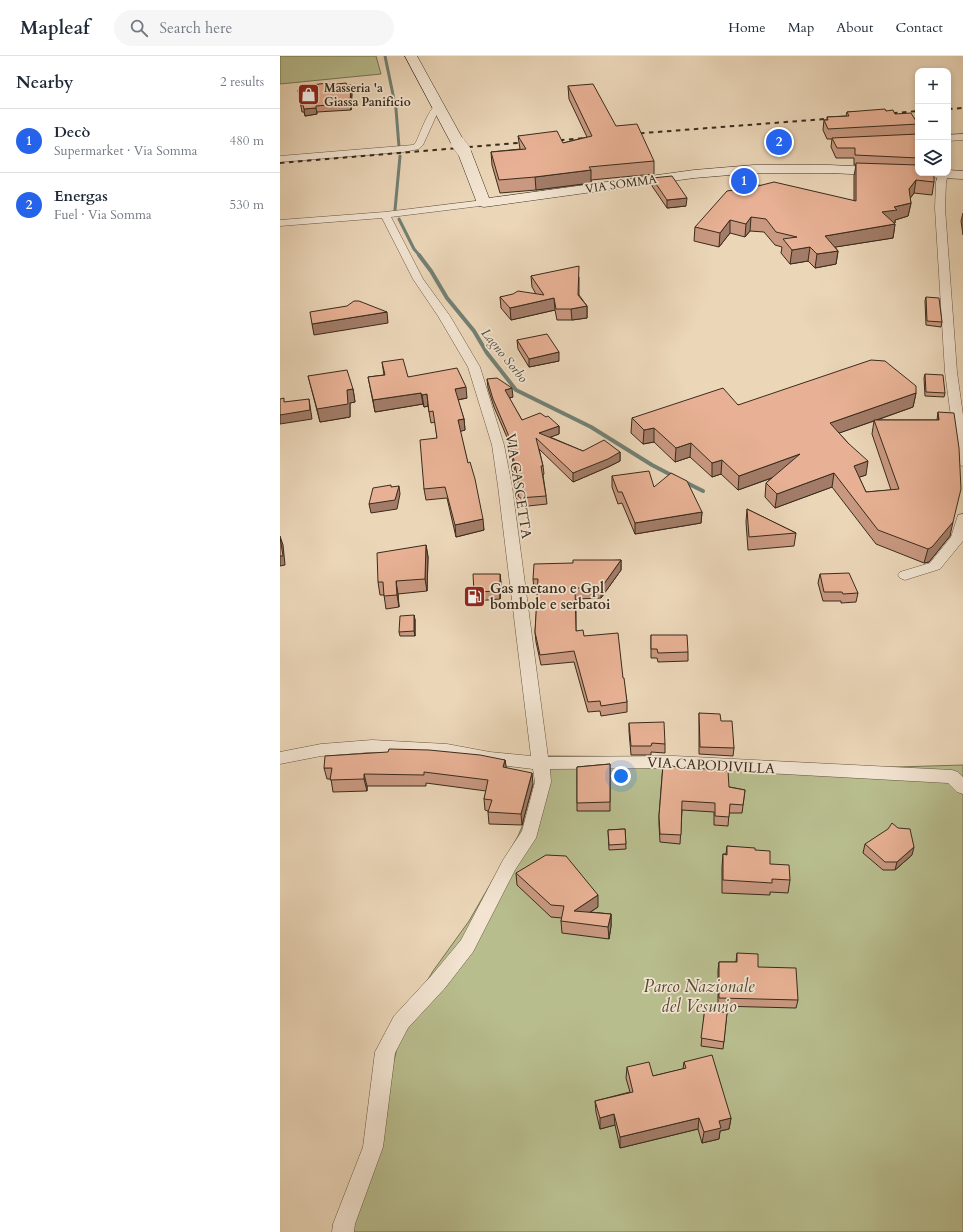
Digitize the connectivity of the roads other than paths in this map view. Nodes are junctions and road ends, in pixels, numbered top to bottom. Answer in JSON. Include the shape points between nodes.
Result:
{"nodes":[{"id":1,"x":411,"y":56,"type":"edge"},
{"id":2,"x":439,"y":106,"type":"junction"},
{"id":3,"x":963,"y":137,"type":"edge"},
{"id":4,"x":951,"y":138,"type":"edge"},
{"id":5,"x":280,"y":159,"type":"edge"},
{"id":6,"x":915,"y":174,"type":"edge"},
{"id":7,"x":951,"y":175,"type":"edge"},
{"id":8,"x":963,"y":175,"type":"edge"},
{"id":9,"x":943,"y":176,"type":"edge"},
{"id":10,"x":484,"y":203,"type":"junction"},
{"id":11,"x":385,"y":215,"type":"junction"},
{"id":12,"x":280,"y":223,"type":"edge"},
{"id":13,"x":963,"y":462,"type":"edge"},
{"id":14,"x":963,"y":518,"type":"edge"},
{"id":15,"x":905,"y":575,"type":"dead end"},
{"id":16,"x":280,"y":758,"type":"edge"},
{"id":17,"x":541,"y":763,"type":"junction"},
{"id":18,"x":958,"y":782,"type":"edge"},
{"id":19,"x":343,"y":1232,"type":"edge"}],
"edges":[{"from":1,"to":2,"type":"main road"},
{"from":2,"to":5,"type":"street","via":[[416,147]]},
{"from":2,"to":10,"type":"main road","via":[[461,147]]},
{"from":3,"to":4,"type":"street"},
{"from":6,"to":10,"type":"main road","name":"VIA SOMMA","via":[[829,169],[747,170],[694,174]]},
{"from":7,"to":8,"type":"main road","name":"VIA SOMMA"},
{"from":9,"to":13,"type":"street","via":[[940,208],[951,372]]},
{"from":10,"to":11,"type":"street","name":"VIA SOMMA"},
{"from":11,"to":12,"type":"street","name":"VIA SOMMA"},
{"from":11,"to":17,"type":"street","name":"VIA CASCETTA","via":[[418,279],[444,316],[474,367],[498,445],[506,486]]},
{"from":14,"to":15,"type":"street","via":[[958,538],[935,566]]},
{"from":16,"to":17,"type":"street","name":"VIA CAPODIVILLA","via":[[321,750],[372,746],[447,750],[490,758]]},
{"from":17,"to":18,"type":"street","name":"VIA CAPODIVILLA","via":[[674,762]]},
{"from":17,"to":19,"type":"street","name":"VIA CASCETTA","via":[[543,782],[530,833],[509,865],[466,946],[438,982],[401,1022],[385,1052],[373,1147]]}]}
